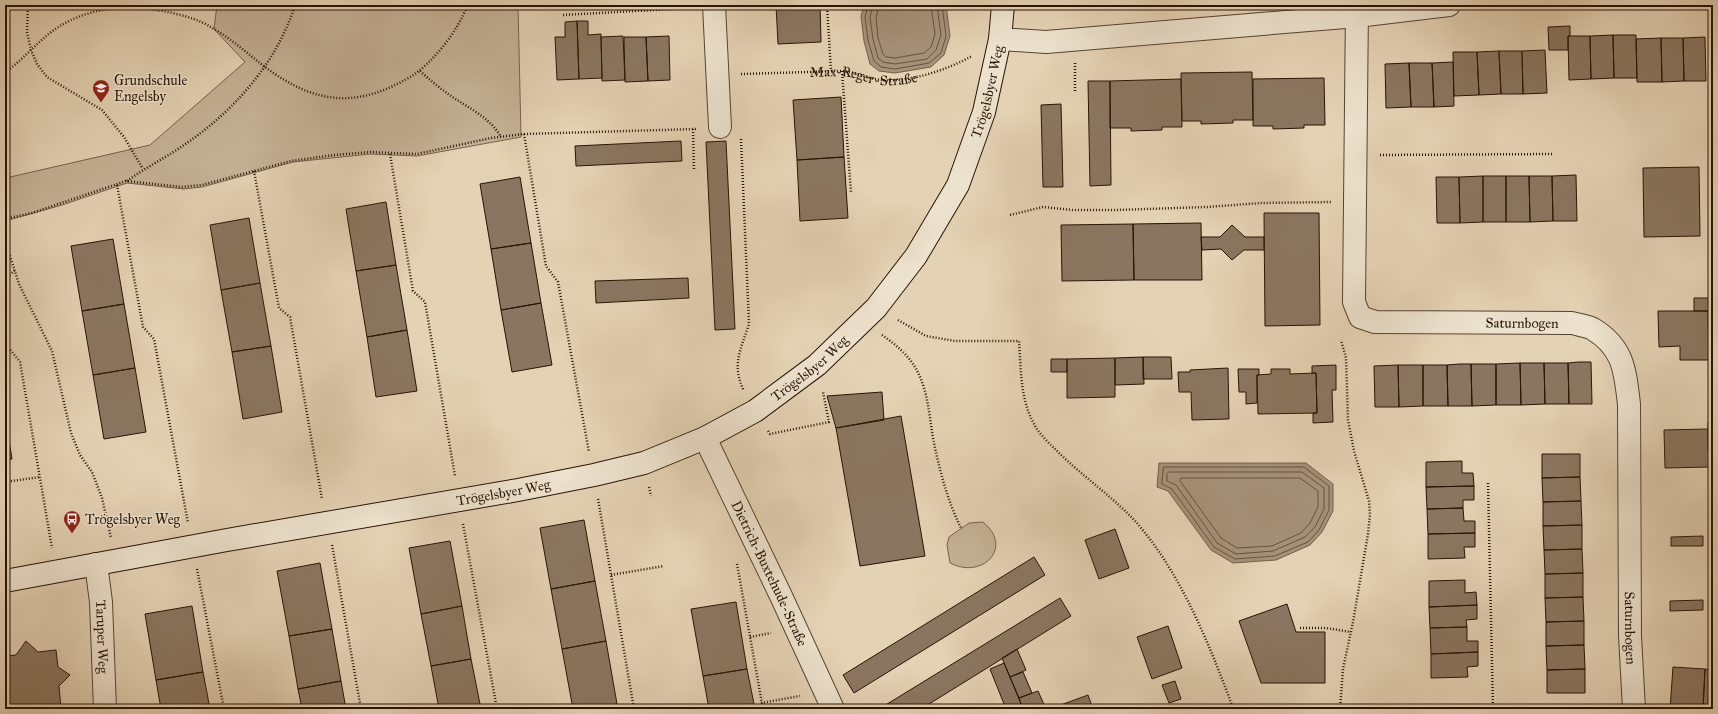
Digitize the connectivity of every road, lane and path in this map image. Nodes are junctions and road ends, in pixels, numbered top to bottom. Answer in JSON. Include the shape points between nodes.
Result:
{"nodes":[{"id":1,"x":28,"y":5,"type":"edge"},
{"id":2,"x":294,"y":5,"type":"edge"},
{"id":3,"x":467,"y":5,"type":"edge"},
{"id":4,"x":827,"y":5,"type":"edge"},
{"id":5,"x":1003,"y":5,"type":"edge"},
{"id":6,"x":1449,"y":5,"type":"edge"},
{"id":7,"x":715,"y":6,"type":"edge"},
{"id":8,"x":1357,"y":11,"type":"edge"},
{"id":9,"x":563,"y":15,"type":"dead end"},
{"id":10,"x":1000,"y":39,"type":"junction"},
{"id":11,"x":1074,"y":40,"type":"junction"},
{"id":12,"x":31,"y":50,"type":"junction"},
{"id":13,"x":265,"y":66,"type":"junction"},
{"id":14,"x":420,"y":71,"type":"junction"},
{"id":15,"x":842,"y":71,"type":"junction"},
{"id":16,"x":5,"y":72,"type":"edge"},
{"id":17,"x":830,"y":72,"type":"junction"},
{"id":18,"x":718,"y":74,"type":"junction"},
{"id":19,"x":1075,"y":93,"type":"dead end"},
{"id":20,"x":720,"y":128,"type":"junction"},
{"id":21,"x":693,"y":129,"type":"junction"},
{"id":22,"x":524,"y":134,"type":"junction"},
{"id":23,"x":501,"y":137,"type":"junction"},
{"id":24,"x":390,"y":154,"type":"junction"},
{"id":25,"x":1553,"y":154,"type":"dead end"},
{"id":26,"x":1356,"y":155,"type":"junction"},
{"id":27,"x":143,"y":169,"type":"junction"},
{"id":28,"x":254,"y":171,"type":"junction"},
{"id":29,"x":694,"y":171,"type":"dead end"},
{"id":30,"x":126,"y":181,"type":"junction"},
{"id":31,"x":118,"y":185,"type":"junction"},
{"id":32,"x":851,"y":193,"type":"dead end"},
{"id":33,"x":1355,"y":201,"type":"junction"},
{"id":34,"x":1010,"y":215,"type":"dead end"},
{"id":35,"x":5,"y":218,"type":"edge"},
{"id":36,"x":5,"y":232,"type":"edge"},
{"id":37,"x":15,"y":270,"type":"junction"},
{"id":38,"x":5,"y":279,"type":"edge"},
{"id":39,"x":869,"y":314,"type":"junction"},
{"id":40,"x":5,"y":330,"type":"edge"},
{"id":41,"x":1341,"y":340,"type":"dead end"},
{"id":42,"x":817,"y":366,"type":"junction"},
{"id":43,"x":755,"y":410,"type":"junction"},
{"id":44,"x":706,"y":438,"type":"junction"},
{"id":45,"x":594,"y":475,"type":"junction"},
{"id":46,"x":40,"y":477,"type":"junction"},
{"id":47,"x":5,"y":482,"type":"edge"},
{"id":48,"x":1488,"y":483,"type":"dead end"},
{"id":49,"x":459,"y":501,"type":"junction"},
{"id":50,"x":327,"y":523,"type":"junction"},
{"id":51,"x":961,"y":528,"type":"dead end"},
{"id":52,"x":193,"y":546,"type":"junction"},
{"id":53,"x":106,"y":562,"type":"junction"},
{"id":54,"x":737,"y":563,"type":"dead end"},
{"id":55,"x":664,"y":566,"type":"dead end"},
{"id":56,"x":56,"y":572,"type":"junction"},
{"id":57,"x":611,"y":575,"type":"junction"},
{"id":58,"x":5,"y":581,"type":"edge"},
{"id":59,"x":1300,"y":628,"type":"dead end"},
{"id":60,"x":1351,"y":632,"type":"junction"},
{"id":61,"x":829,"y":700,"type":"edge"},
{"id":62,"x":761,"y":702,"type":"junction"},
{"id":63,"x":105,"y":709,"type":"edge"},
{"id":64,"x":224,"y":709,"type":"edge"},
{"id":65,"x":361,"y":709,"type":"edge"},
{"id":66,"x":497,"y":709,"type":"edge"},
{"id":67,"x":634,"y":709,"type":"edge"},
{"id":68,"x":762,"y":709,"type":"edge"},
{"id":69,"x":1233,"y":709,"type":"edge"},
{"id":70,"x":1340,"y":709,"type":"edge"},
{"id":71,"x":1493,"y":709,"type":"edge"},
{"id":72,"x":1634,"y":709,"type":"edge"}],
"edges":[{"from":1,"to":12,"type":"path","via":[[27,32]]},
{"from":2,"to":13,"type":"path","via":[[288,26]]},
{"from":3,"to":14,"type":"path","via":[[448,40]]},
{"from":4,"to":17,"type":"path"},
{"from":5,"to":10,"type":"street"},
{"from":6,"to":8,"type":"street","name":"Trögelsbyer Weg"},
{"from":7,"to":9,"type":"path"},
{"from":7,"to":18,"type":"street"},
{"from":8,"to":11,"type":"street","name":"Trögelsbyer Weg"},
{"from":8,"to":26,"type":"street","name":"Saturnbogen"},
{"from":10,"to":11,"type":"street","name":"Trögelsbyer Weg","via":[[1046,42]]},
{"from":10,"to":15,"type":"path","name":"Max-Reger-Straße","via":[[956,65],[937,72],[895,80],[880,80],[855,72]]},
{"from":10,"to":39,"type":"street","name":"Trögelsbyer Weg","via":[[984,112],[958,185],[916,256]]},
{"from":11,"to":19,"type":"path"},
{"from":12,"to":13,"type":"path","via":[[61,24],[78,17],[135,8],[174,15],[208,25]]},
{"from":12,"to":16,"type":"path"},
{"from":12,"to":27,"type":"path","via":[[47,77],[102,110],[124,137]]},
{"from":13,"to":14,"type":"path","via":[[289,83],[307,91],[328,98],[344,99],[396,85]]},
{"from":13,"to":27,"type":"path","via":[[220,117],[182,147]]},
{"from":14,"to":23,"type":"path","via":[[476,112],[493,126]]},
{"from":15,"to":17,"type":"path","name":"Max-Reger-Straße"},
{"from":15,"to":32,"type":"path"},
{"from":17,"to":18,"type":"path","name":"Max-Reger-Straße"},
{"from":18,"to":20,"type":"street"},
{"from":20,"to":21,"type":"path"},
{"from":20,"to":43,"type":"path","via":[[741,127],[749,324],[737,363],[739,381]]},
{"from":21,"to":22,"type":"path"},
{"from":21,"to":29,"type":"path"},
{"from":22,"to":23,"type":"path"},
{"from":22,"to":45,"type":"path","via":[[546,266],[558,282]]},
{"from":23,"to":24,"type":"path","via":[[417,154]]},
{"from":24,"to":28,"type":"path","via":[[370,152],[334,155],[292,161]]},
{"from":24,"to":49,"type":"path","via":[[413,290],[425,302]]},
{"from":25,"to":26,"type":"path"},
{"from":26,"to":33,"type":"street","name":"Saturnbogen"},
{"from":27,"to":30,"type":"path"},
{"from":28,"to":30,"type":"path","via":[[202,185],[182,187]]},
{"from":28,"to":50,"type":"path","via":[[279,308],[290,317]]},
{"from":30,"to":31,"type":"path"},
{"from":31,"to":35,"type":"path","via":[[32,213]]},
{"from":31,"to":52,"type":"path","via":[[143,326],[154,339]]},
{"from":33,"to":34,"type":"path","via":[[1116,210],[1043,207]]},
{"from":33,"to":72,"type":"street","name":"Saturnbogen","via":[[1354,302],[1360,317],[1375,322],[1572,323],[1592,328],[1620,355],[1626,376],[1629,404],[1630,636]]},
{"from":36,"to":37,"type":"path"},
{"from":37,"to":38,"type":"path"},
{"from":37,"to":53,"type":"path","via":[[19,284],[52,351],[71,434],[80,455],[92,472],[102,498]]},
{"from":39,"to":42,"type":"street","name":"Trögelsbyer Weg"},
{"from":39,"to":51,"type":"path","via":[[915,367],[926,392],[941,470],[950,504]]},
{"from":39,"to":69,"type":"path","via":[[926,336],[955,341],[1019,341],[1024,396],[1034,424],[1072,466],[1136,522],[1168,566],[1200,625]]},
{"from":40,"to":46,"type":"path","via":[[8,348],[20,362]]},
{"from":41,"to":60,"type":"path","via":[[1346,358],[1348,420],[1370,514]]},
{"from":42,"to":43,"type":"street","name":"Trögelsbyer Weg"},
{"from":42,"to":43,"type":"path","via":[[829,422],[770,434]]},
{"from":43,"to":44,"type":"street","name":"Trögelsbyer Weg"},
{"from":44,"to":45,"type":"street","name":"Trögelsbyer Weg","via":[[644,463]]},
{"from":44,"to":61,"type":"street","name":"Dietrich-Buxtehude-Straße"},
{"from":45,"to":49,"type":"street","name":"Trögelsbyer Weg"},
{"from":45,"to":57,"type":"path"},
{"from":46,"to":47,"type":"path"},
{"from":46,"to":56,"type":"path"},
{"from":48,"to":71,"type":"path"},
{"from":49,"to":50,"type":"street","name":"Trögelsbyer Weg"},
{"from":49,"to":66,"type":"path"},
{"from":50,"to":52,"type":"street","name":"Trögelsbyer Weg"},
{"from":50,"to":65,"type":"path"},
{"from":52,"to":53,"type":"street","name":"Trögelsbyer Weg"},
{"from":52,"to":64,"type":"path"},
{"from":53,"to":56,"type":"street","name":"Trögelsbyer Weg"},
{"from":53,"to":63,"type":"street","name":"Taruper Weg","via":[[101,602]]},
{"from":54,"to":62,"type":"path"},
{"from":55,"to":57,"type":"path"},
{"from":56,"to":58,"type":"street","name":"Trögelsbyer Weg"},
{"from":57,"to":67,"type":"path"},
{"from":59,"to":60,"type":"path","via":[[1326,628]]},
{"from":60,"to":70,"type":"path","via":[[1343,669]]},
{"from":61,"to":62,"type":"path"},
{"from":62,"to":68,"type":"path"}]}
